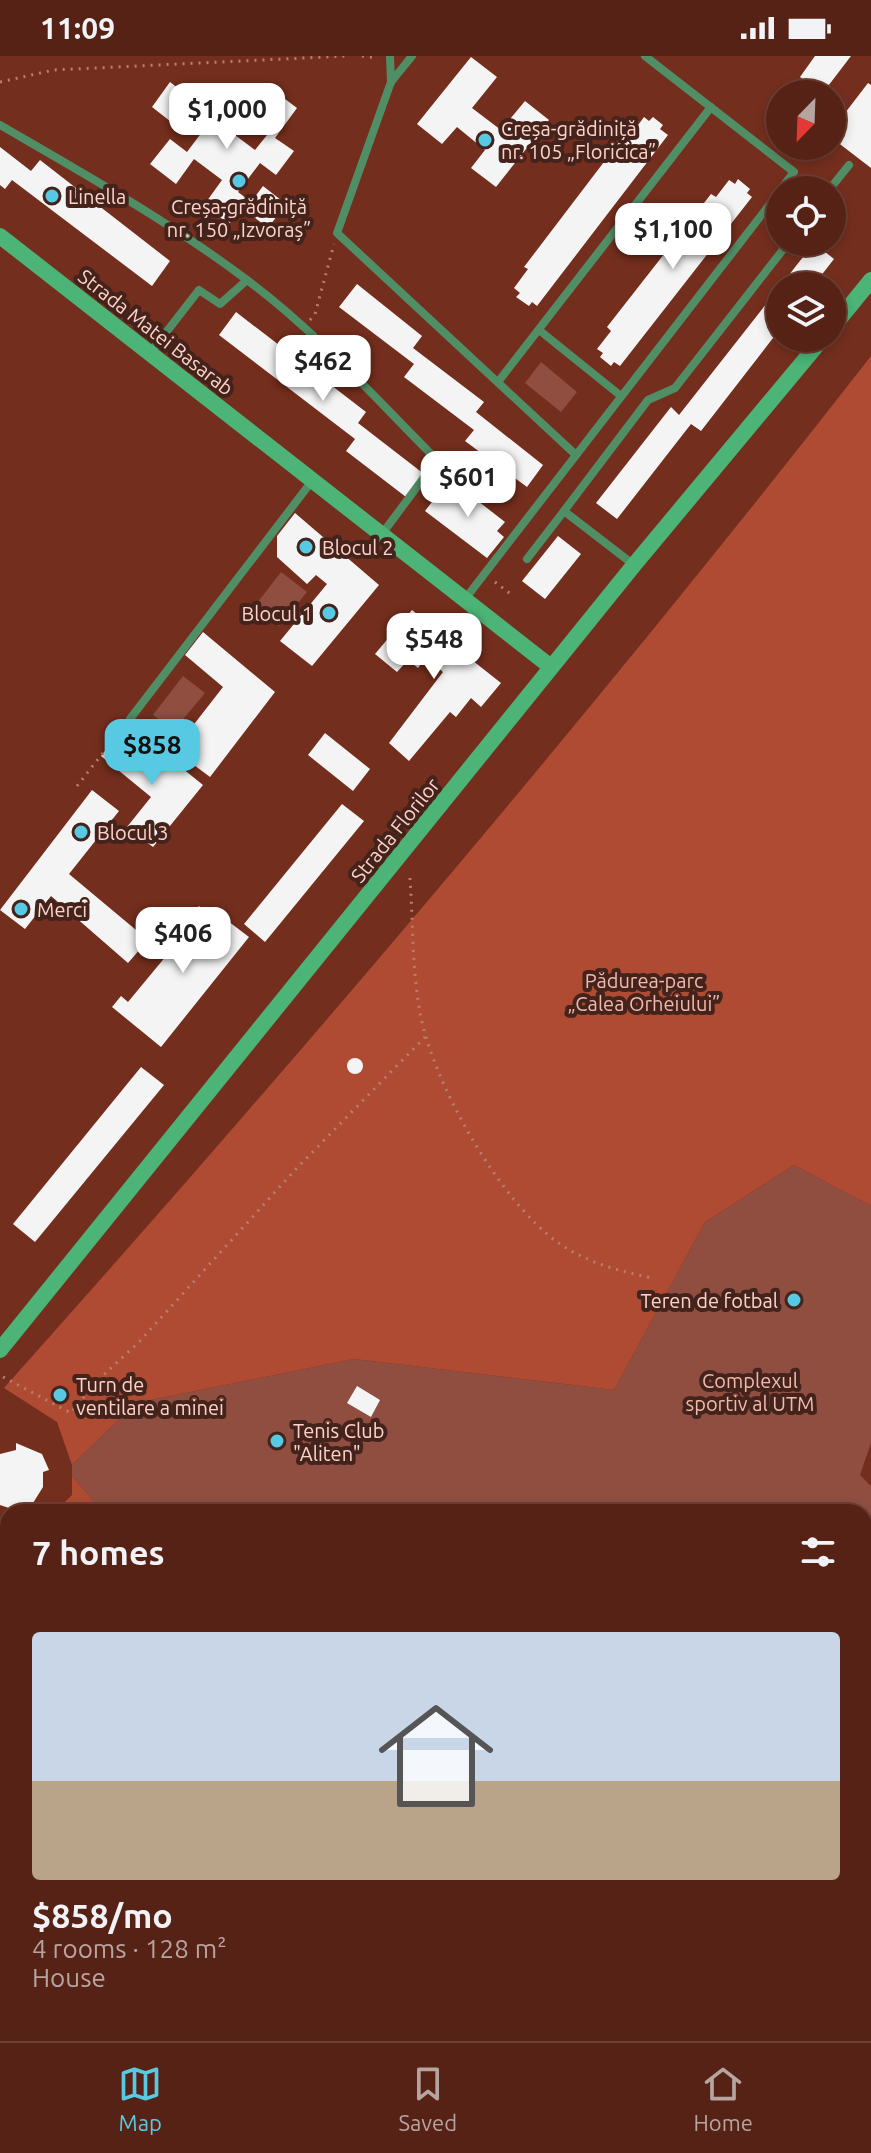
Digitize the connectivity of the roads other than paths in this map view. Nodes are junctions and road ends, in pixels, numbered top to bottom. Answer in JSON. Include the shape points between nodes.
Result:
{"nodes":[{"id":1,"x":412,"y":56,"type":"edge"},
{"id":2,"x":645,"y":56,"type":"edge"},
{"id":3,"x":390,"y":58,"type":"edge"},
{"id":4,"x":391,"y":82,"type":"junction"},
{"id":5,"x":711,"y":107,"type":"junction"},
{"id":6,"x":0,"y":125,"type":"edge"},
{"id":7,"x":849,"y":165,"type":"dead end"},
{"id":8,"x":791,"y":176,"type":"edge"},
{"id":9,"x":840,"y":176,"type":"edge"},
{"id":10,"x":766,"y":208,"type":"edge"},
{"id":11,"x":0,"y":236,"type":"edge"},
{"id":12,"x":778,"y":256,"type":"edge"},
{"id":13,"x":247,"y":280,"type":"junction"},
{"id":14,"x":871,"y":280,"type":"edge"},
{"id":15,"x":846,"y":311,"type":"edge"},
{"id":16,"x":539,"y":330,"type":"junction"},
{"id":17,"x":811,"y":352,"type":"edge"},
{"id":18,"x":150,"y":353,"type":"junction"},
{"id":19,"x":498,"y":382,"type":"junction"},
{"id":20,"x":621,"y":396,"type":"junction"},
{"id":21,"x":576,"y":455,"type":"junction"},
{"id":22,"x":313,"y":480,"type":"junction"},
{"id":23,"x":564,"y":511,"type":"junction"},
{"id":24,"x":382,"y":534,"type":"junction"},
{"id":25,"x":527,"y":559,"type":"dead end"},
{"id":26,"x":634,"y":565,"type":"junction"},
{"id":27,"x":465,"y":599,"type":"junction"},
{"id":28,"x":551,"y":667,"type":"junction"},
{"id":29,"x":130,"y":719,"type":"road end"},
{"id":30,"x":0,"y":1350,"type":"edge"}],
"edges":[{"from":1,"to":4,"type":"lane"},
{"from":2,"to":5,"type":"lane"},
{"from":3,"to":4,"type":"lane"},
{"from":4,"to":19,"type":"lane","via":[[337,233]]},
{"from":5,"to":8,"type":"lane","via":[[794,172]]},
{"from":5,"to":16,"type":"lane"},
{"from":6,"to":13,"type":"lane"},
{"from":7,"to":9,"type":"lane"},
{"from":10,"to":20,"type":"lane"},
{"from":11,"to":18,"type":"main road","name":"Strada Matei Basarab"},
{"from":12,"to":23,"type":"lane","via":[[675,388],[648,400]]},
{"from":13,"to":18,"type":"lane","via":[[220,304],[199,290]]},
{"from":13,"to":24,"type":"lane","via":[[303,327],[437,460]]},
{"from":14,"to":15,"type":"main road"},
{"from":16,"to":19,"type":"lane"},
{"from":16,"to":20,"type":"lane"},
{"from":17,"to":26,"type":"main road","name":"Strada Florilor"},
{"from":18,"to":22,"type":"main road","name":"Strada Matei Basarab"},
{"from":19,"to":21,"type":"lane"},
{"from":20,"to":21,"type":"lane"},
{"from":21,"to":27,"type":"lane"},
{"from":22,"to":24,"type":"main road","name":"Strada Matei Basarab"},
{"from":22,"to":29,"type":"lane"},
{"from":23,"to":25,"type":"lane"},
{"from":23,"to":26,"type":"lane"},
{"from":24,"to":27,"type":"main road","name":"Strada Matei Basarab"},
{"from":26,"to":28,"type":"main road","name":"Strada Florilor"},
{"from":27,"to":28,"type":"main road","name":"Strada Matei Basarab"},
{"from":28,"to":30,"type":"main road","name":"Strada Florilor"}]}
